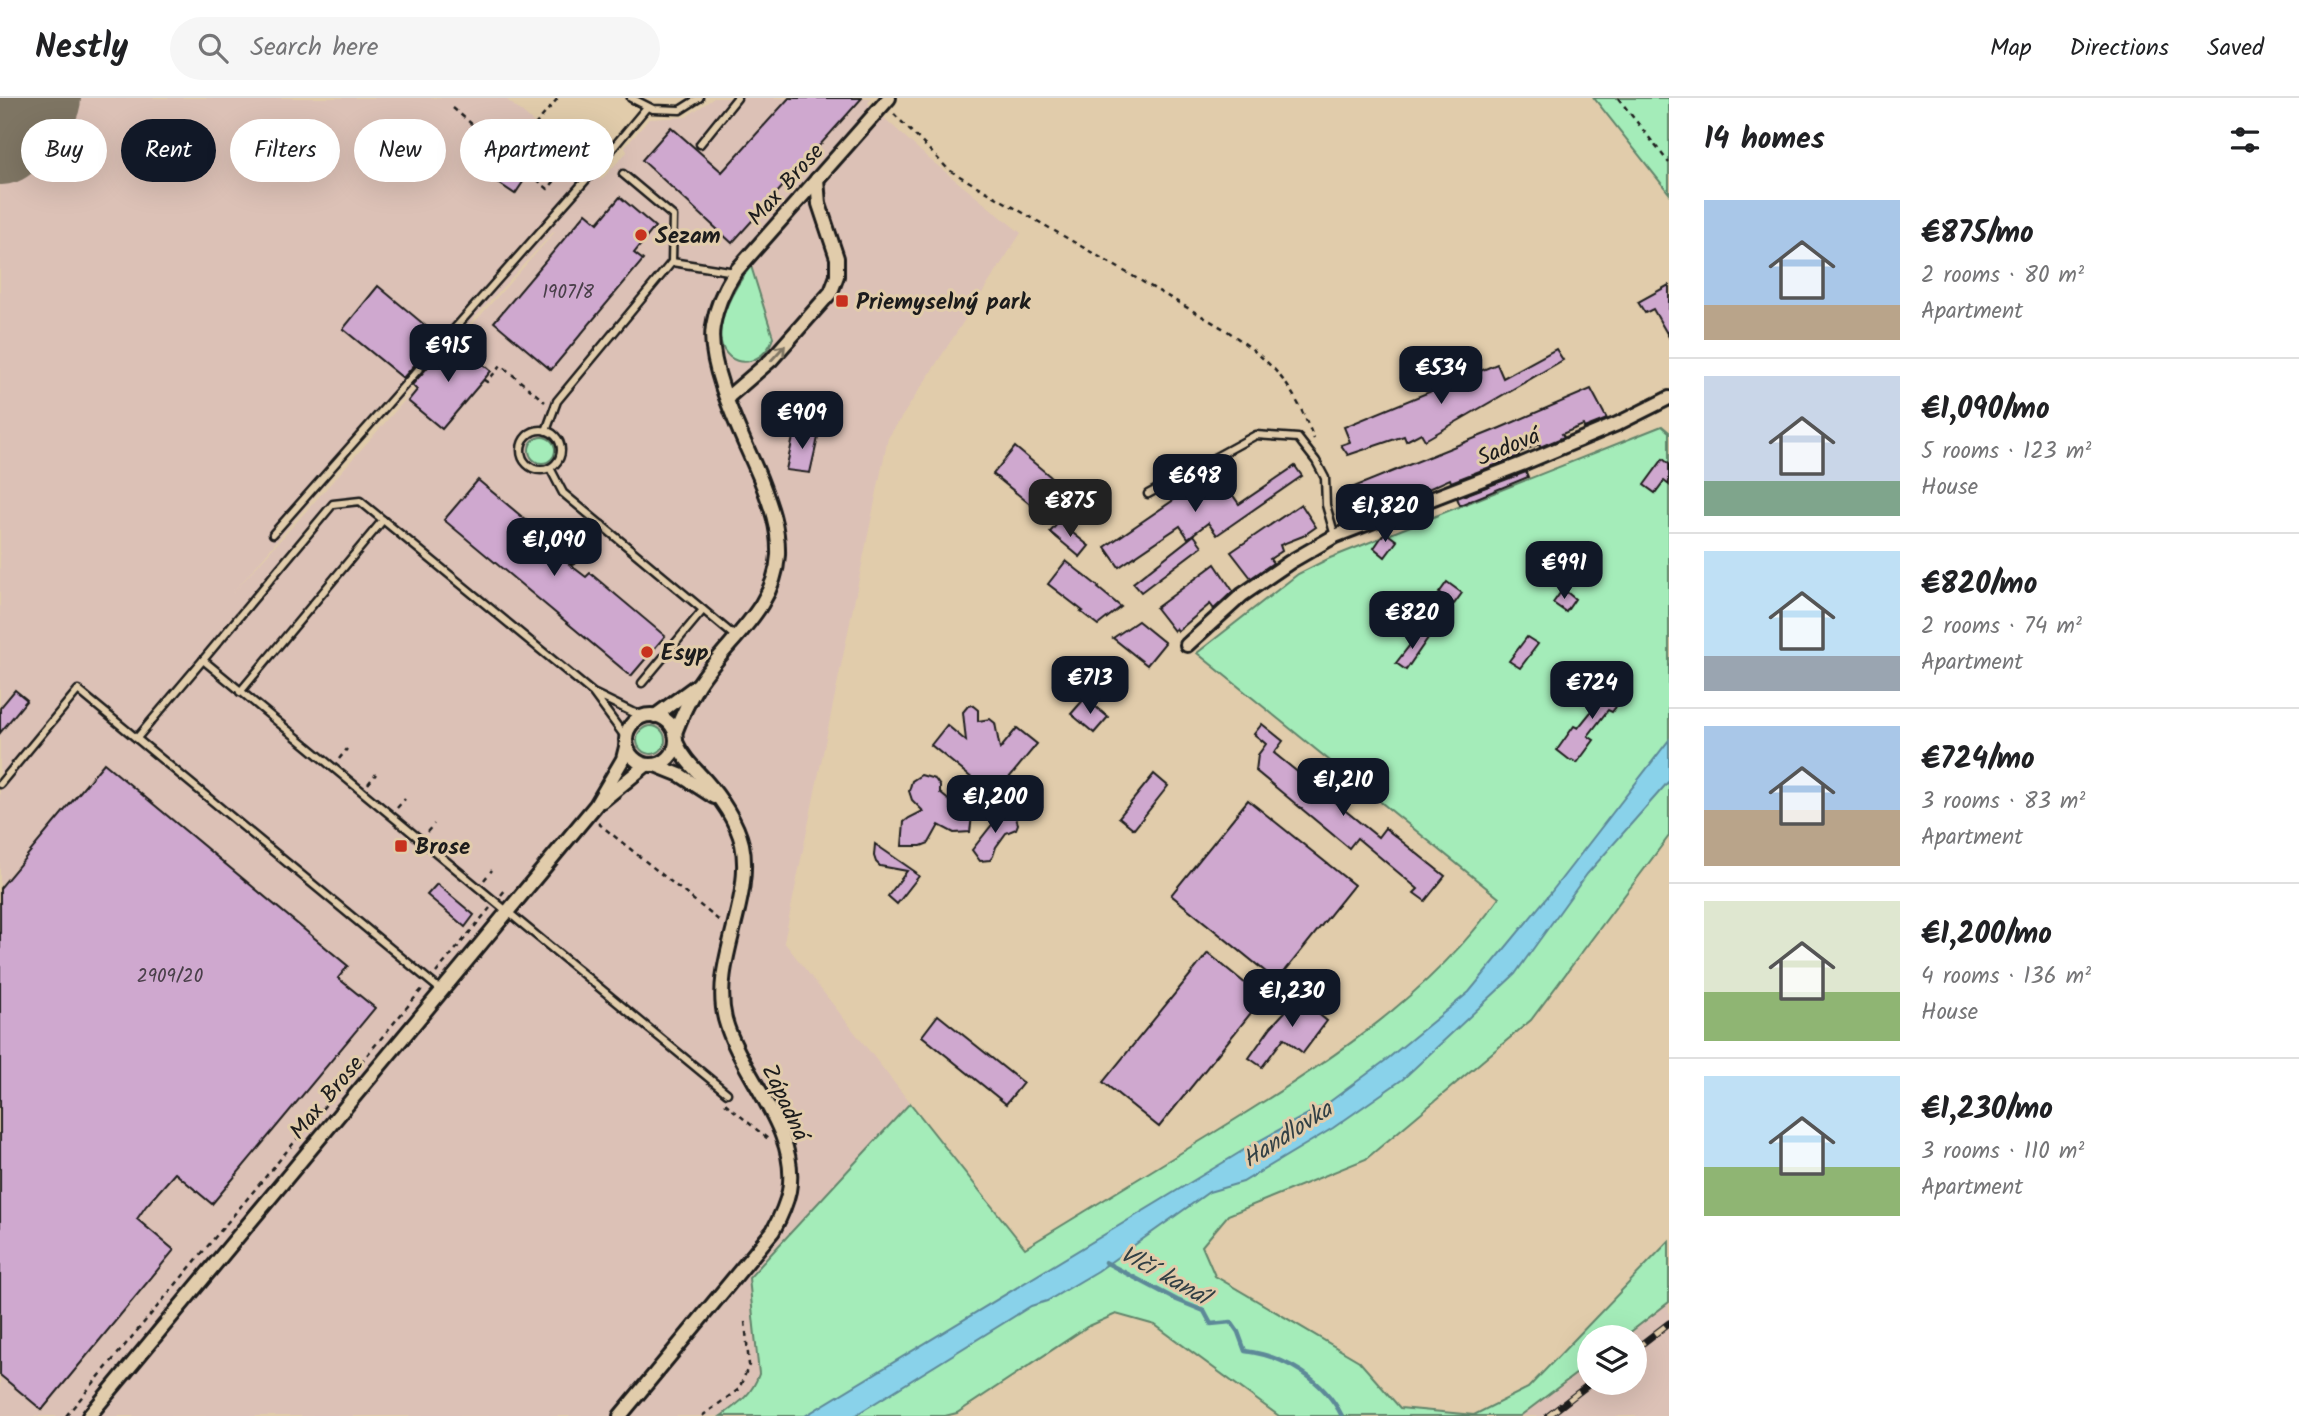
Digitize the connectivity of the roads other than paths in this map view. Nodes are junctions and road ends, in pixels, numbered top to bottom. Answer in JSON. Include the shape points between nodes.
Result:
{"nodes":[{"id":1,"x":631,"y":98,"type":"edge"},
{"id":2,"x":699,"y":98,"type":"edge"},
{"id":3,"x":737,"y":98,"type":"edge"},
{"id":4,"x":887,"y":101,"type":"edge"},
{"id":5,"x":647,"y":107,"type":"junction"},
{"id":6,"x":700,"y":144,"type":"dead end"},
{"id":7,"x":623,"y":174,"type":"dead end"},
{"id":8,"x":817,"y":179,"type":"junction"},
{"id":9,"x":672,"y":262,"type":"junction"},
{"id":10,"x":735,"y":272,"type":"junction"},
{"id":11,"x":727,"y":398,"type":"junction"},
{"id":12,"x":1669,"y":398,"type":"edge"},
{"id":13,"x":547,"y":431,"type":"junction"},
{"id":14,"x":550,"y":468,"type":"junction"},
{"id":15,"x":1148,"y":494,"type":"dead end"},
{"id":16,"x":383,"y":520,"type":"junction"},
{"id":17,"x":602,"y":525,"type":"junction"},
{"id":18,"x":273,"y":534,"type":"dead end"},
{"id":19,"x":1335,"y":536,"type":"junction"},
{"id":20,"x":573,"y":560,"type":"dead end"},
{"id":21,"x":704,"y":610,"type":"junction"},
{"id":22,"x":737,"y":638,"type":"junction"},
{"id":23,"x":1187,"y":645,"type":"dead end"},
{"id":24,"x":202,"y":660,"type":"junction"},
{"id":25,"x":642,"y":683,"type":"dead end"},
{"id":26,"x":699,"y":684,"type":"junction"},
{"id":27,"x":240,"y":692,"type":"junction"},
{"id":28,"x":593,"y":693,"type":"junction"},
{"id":29,"x":651,"y":716,"type":"junction"},
{"id":30,"x":137,"y":738,"type":"junction"},
{"id":31,"x":675,"y":738,"type":"junction"},
{"id":32,"x":626,"y":743,"type":"junction"},
{"id":33,"x":651,"y":765,"type":"junction"},
{"id":34,"x":0,"y":784,"type":"edge"},
{"id":35,"x":720,"y":801,"type":"junction"},
{"id":36,"x":596,"y":806,"type":"junction"},
{"id":37,"x":507,"y":912,"type":"junction"},
{"id":38,"x":442,"y":991,"type":"junction"},
{"id":39,"x":727,"y":1093,"type":"dead end"},
{"id":40,"x":89,"y":1416,"type":"edge"},
{"id":41,"x":620,"y":1416,"type":"edge"}],
"edges":[{"from":1,"to":5,"type":"lane"},
{"from":2,"to":5,"type":"lane","via":[[680,110]]},
{"from":3,"to":6,"type":"lane"},
{"from":4,"to":8,"type":"street","name":"Max Brose"},
{"from":5,"to":18,"type":"lane"},
{"from":7,"to":9,"type":"lane","via":[[673,216]]},
{"from":8,"to":10,"type":"street","name":"Max Brose"},
{"from":11,"to":8,"type":"street","one_way":true,"via":[[771,360],[831,292],[837,258],[819,204]]},
{"from":9,"to":10,"type":"lane"},
{"from":9,"to":13,"type":"lane","via":[[556,401]]},
{"from":10,"to":11,"type":"street","name":"Max Brose","via":[[723,289],[712,328],[713,354]]},
{"from":11,"to":22,"type":"street","name":"Max Brose","via":[[777,530],[772,585]]},
{"from":12,"to":19,"type":"street","name":"Sadová","via":[[1522,464]]},
{"from":13,"to":14,"type":"lane","via":[[560,448],[557,462]]},
{"from":13,"to":14,"type":"lane","via":[[526,437],[521,452],[529,466]]},
{"from":14,"to":17,"type":"lane","via":[[563,493]]},
{"from":15,"to":19,"type":"lane","via":[[1256,435],[1298,438],[1325,478],[1326,505]]},
{"from":16,"to":24,"type":"lane","via":[[360,501],[333,503]]},
{"from":16,"to":27,"type":"lane"},
{"from":16,"to":28,"type":"lane"},
{"from":17,"to":20,"type":"lane"},
{"from":17,"to":21,"type":"lane"},
{"from":19,"to":23,"type":"street","name":"Sadová","via":[[1242,595]]},
{"from":21,"to":22,"type":"lane"},
{"from":21,"to":25,"type":"lane"},
{"from":22,"to":26,"type":"street","name":"Max Brose"},
{"from":24,"to":27,"type":"lane"},
{"from":24,"to":30,"type":"lane"},
{"from":26,"to":29,"type":"street","name":"Max Brose"},
{"from":26,"to":31,"type":"street","name":"Max Brose"},
{"from":27,"to":37,"type":"lane"},
{"from":28,"to":29,"type":"lane"},
{"from":28,"to":32,"type":"lane"},
{"from":29,"to":31,"type":"street","via":[[667,722]]},
{"from":29,"to":32,"type":"street","name":"Max Brose","via":[[631,725]]},
{"from":30,"to":34,"type":"lane","via":[[78,690]]},
{"from":30,"to":38,"type":"lane"},
{"from":31,"to":33,"type":"street","name":"Max Brose","via":[[671,755]]},
{"from":31,"to":35,"type":"street","name":"Západná","via":[[685,759]]},
{"from":32,"to":33,"type":"street","via":[[634,759]]},
{"from":32,"to":36,"type":"street","name":"Max Brose","via":[[623,759]]},
{"from":33,"to":35,"type":"street","name":"Západná","via":[[680,775]]},
{"from":33,"to":36,"type":"street","name":"Max Brose"},
{"from":35,"to":41,"type":"street","name":"Západná","via":[[742,846],[743,876],[723,983],[724,1011],[734,1042],[789,1156],[789,1192],[773,1231]]},
{"from":36,"to":37,"type":"street","name":"Max Brose"},
{"from":37,"to":38,"type":"street","name":"Max Brose"},
{"from":37,"to":39,"type":"lane"},
{"from":38,"to":40,"type":"street","name":"Max Brose"}]}
